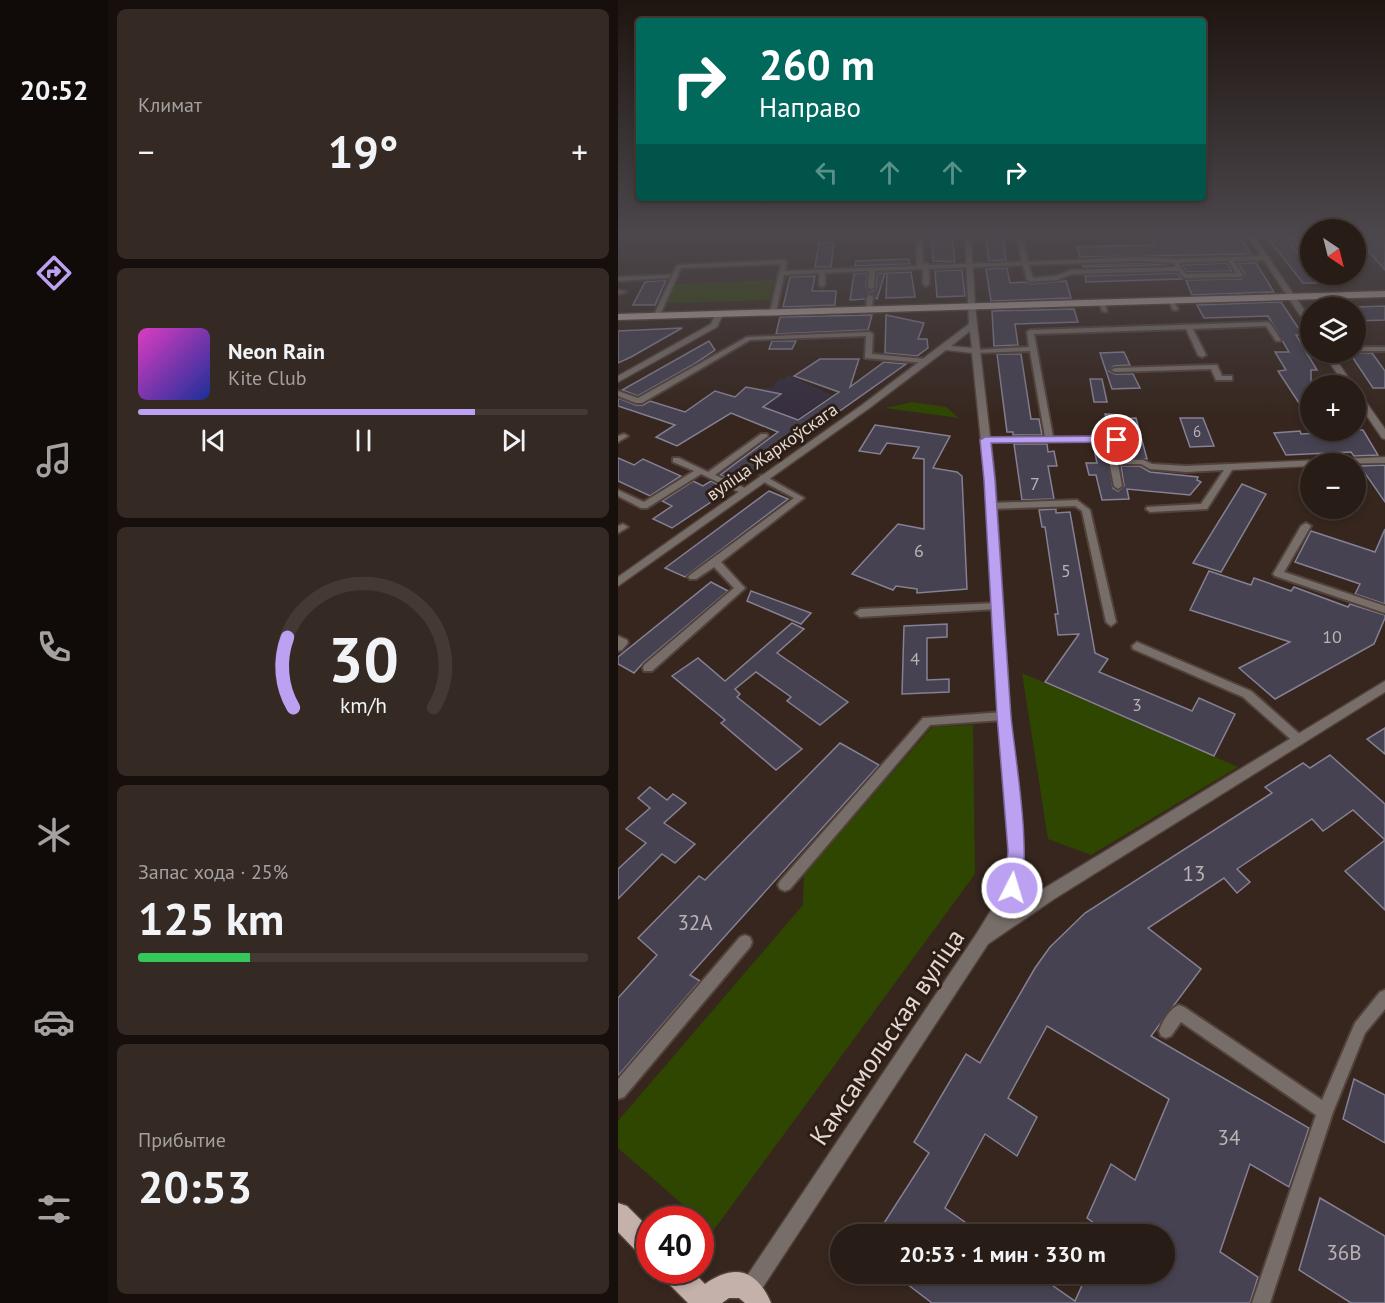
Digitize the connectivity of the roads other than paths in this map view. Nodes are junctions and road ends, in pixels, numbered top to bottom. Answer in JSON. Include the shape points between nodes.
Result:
{"nodes":[{"id":1,"x":665,"y":297,"type":"edge"},
{"id":2,"x":776,"y":297,"type":"edge"},
{"id":3,"x":870,"y":297,"type":"dead end"},
{"id":4,"x":971,"y":297,"type":"edge"},
{"id":5,"x":1292,"y":297,"type":"edge"},
{"id":6,"x":1349,"y":297,"type":"edge"},
{"id":7,"x":1295,"y":301,"type":"junction"},
{"id":8,"x":971,"y":306,"type":"junction"},
{"id":9,"x":869,"y":309,"type":"junction"},
{"id":10,"x":1300,"y":309,"type":"edge"},
{"id":11,"x":773,"y":312,"type":"junction"},
{"id":12,"x":719,"y":314,"type":"junction"},
{"id":13,"x":657,"y":315,"type":"junction"},
{"id":14,"x":618,"y":317,"type":"edge"},
{"id":15,"x":1179,"y":319,"type":"dead end"},
{"id":16,"x":1108,"y":321,"type":"dead end"},
{"id":17,"x":973,"y":325,"type":"junction"},
{"id":18,"x":1186,"y":327,"type":"junction"},
{"id":19,"x":1111,"y":330,"type":"junction"},
{"id":20,"x":1278,"y":340,"type":"dead end"},
{"id":21,"x":943,"y":347,"type":"junction"},
{"id":22,"x":1034,"y":349,"type":"junction"},
{"id":23,"x":1381,"y":349,"type":"edge"},
{"id":24,"x":976,"y":351,"type":"junction"},
{"id":25,"x":1202,"y":355,"type":"dead end"},
{"id":26,"x":1385,"y":358,"type":"edge"},
{"id":27,"x":925,"y":361,"type":"junction"},
{"id":28,"x":1115,"y":370,"type":"dead end"},
{"id":29,"x":618,"y":378,"type":"edge"},
{"id":30,"x":1229,"y":378,"type":"dead end"},
{"id":31,"x":618,"y":393,"type":"edge"},
{"id":32,"x":1366,"y":408,"type":"edge"},
{"id":33,"x":764,"y":436,"type":"dead end"},
{"id":34,"x":1385,"y":436,"type":"edge"},
{"id":35,"x":985,"y":440,"type":"junction"},
{"id":36,"x":1050,"y":440,"type":"junction"},
{"id":37,"x":1133,"y":440,"type":"dead end"},
{"id":38,"x":676,"y":460,"type":"dead end"},
{"id":39,"x":1385,"y":460,"type":"edge"},
{"id":40,"x":1230,"y":467,"type":"junction"},
{"id":41,"x":704,"y":473,"type":"junction"},
{"id":42,"x":763,"y":478,"type":"junction"},
{"id":43,"x":1118,"y":486,"type":"dead end"},
{"id":44,"x":744,"y":491,"type":"junction"},
{"id":45,"x":618,"y":493,"type":"edge"},
{"id":46,"x":992,"y":506,"type":"junction"},
{"id":47,"x":1150,"y":509,"type":"dead end"},
{"id":48,"x":1306,"y":526,"type":"dead end"},
{"id":49,"x":716,"y":561,"type":"junction"},
{"id":50,"x":693,"y":578,"type":"dead end"},
{"id":51,"x":619,"y":580,"type":"edge"},
{"id":52,"x":998,"y":606,"type":"junction"},
{"id":53,"x":1385,"y":610,"type":"edge"},
{"id":54,"x":860,"y":613,"type":"dead end"},
{"id":55,"x":1110,"y":622,"type":"dead end"},
{"id":56,"x":618,"y":640,"type":"edge"},
{"id":57,"x":1137,"y":646,"type":"dead end"},
{"id":58,"x":618,"y":647,"type":"edge"},
{"id":59,"x":648,"y":668,"type":"dead end"},
{"id":60,"x":1385,"y":686,"type":"edge"},
{"id":61,"x":1004,"y":716,"type":"junction"},
{"id":62,"x":1299,"y":740,"type":"junction"},
{"id":63,"x":785,"y":885,"type":"dead end"},
{"id":64,"x":1012,"y":888,"type":"junction"},
{"id":65,"x":1050,"y":894,"type":"junction"},
{"id":66,"x":982,"y":939,"type":"junction"},
{"id":67,"x":745,"y":942,"type":"dead end"},
{"id":68,"x":1385,"y":998,"type":"edge"},
{"id":69,"x":1166,"y":1031,"type":"dead end"},
{"id":70,"x":618,"y":1091,"type":"edge"},
{"id":71,"x":1325,"y":1112,"type":"junction"},
{"id":72,"x":618,"y":1215,"type":"edge"},
{"id":73,"x":636,"y":1233,"type":"edge"},
{"id":74,"x":686,"y":1284,"type":"edge"},
{"id":75,"x":754,"y":1296,"type":"edge"},
{"id":76,"x":704,"y":1303,"type":"edge"},
{"id":77,"x":1261,"y":1303,"type":"edge"}],
"edges":[{"from":1,"to":13,"type":"lane"},
{"from":2,"to":11,"type":"lane"},
{"from":3,"to":9,"type":"lane"},
{"from":4,"to":8,"type":"street"},
{"from":5,"to":7,"type":"street"},
{"from":6,"to":7,"type":"main road"},
{"from":7,"to":8,"type":"main road","via":[[1104,307]]},
{"from":7,"to":10,"type":"street"},
{"from":8,"to":9,"type":"main road"},
{"from":8,"to":17,"type":"street"},
{"from":9,"to":11,"type":"main road"},
{"from":11,"to":12,"type":"main road"},
{"from":12,"to":13,"type":"main road"},
{"from":12,"to":29,"type":"street","via":[[714,325]]},
{"from":13,"to":14,"type":"main road"},
{"from":15,"to":18,"type":"lane"},
{"from":16,"to":19,"type":"lane"},
{"from":17,"to":21,"type":"street","name":"вуліца Жаркоўскага"},
{"from":17,"to":24,"type":"street"},
{"from":18,"to":19,"type":"lane"},
{"from":18,"to":20,"type":"lane","via":[[1268,324]]},
{"from":18,"to":25,"type":"lane"},
{"from":19,"to":22,"type":"lane","via":[[1030,332]]},
{"from":21,"to":24,"type":"street"},
{"from":21,"to":27,"type":"street","name":"вуліца Жаркоўскага"},
{"from":22,"to":24,"type":"lane"},
{"from":22,"to":36,"type":"lane"},
{"from":23,"to":26,"type":"lane"},
{"from":24,"to":35,"type":"street"},
{"from":27,"to":31,"type":"lane","via":[[868,356],[870,334],[749,338],[639,401]]},
{"from":27,"to":42,"type":"street","name":"вуліца Жаркоўскага"},
{"from":28,"to":30,"type":"lane","via":[[1214,367],[1219,378]]},
{"from":32,"to":34,"type":"street"},
{"from":33,"to":41,"type":"lane"},
{"from":35,"to":36,"type":"lane"},
{"from":35,"to":46,"type":"street"},
{"from":36,"to":37,"type":"lane"},
{"from":38,"to":41,"type":"lane"},
{"from":39,"to":40,"type":"street"},
{"from":40,"to":43,"type":"lane","via":[[1186,469],[1113,461]]},
{"from":40,"to":47,"type":"lane","via":[[1204,507]]},
{"from":41,"to":44,"type":"lane"},
{"from":41,"to":45,"type":"lane","via":[[644,506]]},
{"from":42,"to":44,"type":"street","name":"вуліца Жаркоўскага"},
{"from":42,"to":49,"type":"lane","via":[[800,498]]},
{"from":44,"to":51,"type":"street","name":"вуліца Жаркоўскага"},
{"from":46,"to":52,"type":"street"},
{"from":46,"to":55,"type":"lane","via":[[1077,503],[1086,510]]},
{"from":48,"to":53,"type":"lane","via":[[1278,574]]},
{"from":49,"to":50,"type":"lane"},
{"from":49,"to":59,"type":"lane","via":[[740,588]]},
{"from":52,"to":54,"type":"lane"},
{"from":52,"to":61,"type":"street"},
{"from":56,"to":58,"type":"lane","via":[[623,643]]},
{"from":57,"to":62,"type":"lane","via":[[1247,694]]},
{"from":60,"to":62,"type":"street","name":"Камсамольская вуліца"},
{"from":61,"to":63,"type":"lane","via":[[927,721]]},
{"from":61,"to":64,"type":"street","via":[[1016,851]]},
{"from":62,"to":65,"type":"street","name":"Камсамольская вуліца"},
{"from":64,"to":65,"type":"street","via":[[1021,896]]},
{"from":64,"to":66,"type":"street"},
{"from":65,"to":66,"type":"street","name":"Камсамольская вуліца"},
{"from":66,"to":75,"type":"street","name":"Камсамольская вуліца"},
{"from":67,"to":70,"type":"lane"},
{"from":68,"to":71,"type":"lane","via":[[1360,1028]]},
{"from":69,"to":71,"type":"lane","via":[[1179,1012]]},
{"from":71,"to":77,"type":"lane"},
{"from":72,"to":73,"type":"main road"},
{"from":74,"to":76,"type":"main road"},
{"from":75,"to":76,"type":"main road","via":[[742,1284],[732,1283]]}]}
